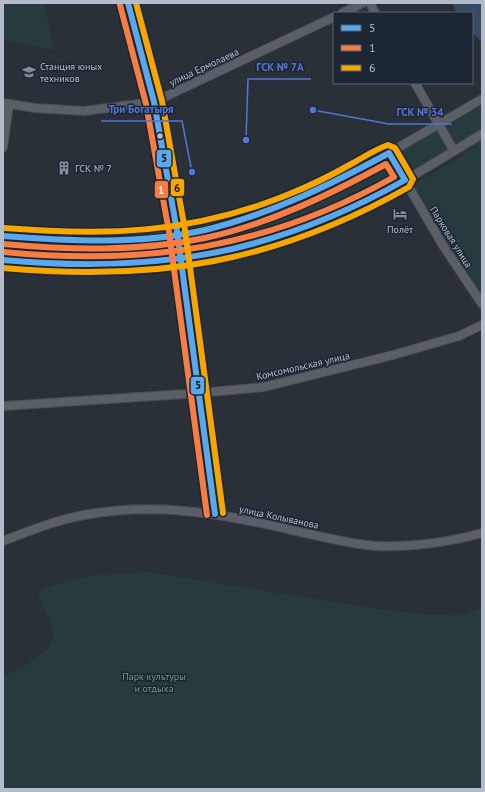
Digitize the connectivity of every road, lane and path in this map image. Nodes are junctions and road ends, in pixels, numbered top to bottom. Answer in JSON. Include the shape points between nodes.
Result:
{"nodes":[{"id":1,"x":128,"y":3,"type":"edge"},
{"id":2,"x":363,"y":3,"type":"edge"},
{"id":3,"x":370,"y":3,"type":"edge"},
{"id":4,"x":344,"y":12,"type":"edge"},
{"id":5,"x":374,"y":12,"type":"edge"},
{"id":6,"x":333,"y":17,"type":"edge"},
{"id":7,"x":417,"y":84,"type":"edge"},
{"id":8,"x":482,"y":99,"type":"edge"},
{"id":9,"x":154,"y":102,"type":"junction"},
{"id":10,"x":6,"y":104,"type":"edge"},
{"id":11,"x":439,"y":124,"type":"junction"},
{"id":12,"x":482,"y":134,"type":"edge"},
{"id":13,"x":3,"y":147,"type":"edge"},
{"id":14,"x":454,"y":151,"type":"junction"},
{"id":15,"x":389,"y":153,"type":"junction"},
{"id":16,"x":405,"y":180,"type":"junction"},
{"id":17,"x":178,"y":235,"type":"junction"},
{"id":18,"x":3,"y":236,"type":"edge"},
{"id":19,"x":3,"y":260,"type":"edge"},
{"id":20,"x":182,"y":260,"type":"junction"},
{"id":21,"x":482,"y":304,"type":"edge"},
{"id":22,"x":482,"y":325,"type":"edge"},
{"id":23,"x":200,"y":393,"type":"junction"},
{"id":24,"x":3,"y":406,"type":"edge"},
{"id":25,"x":215,"y":514,"type":"junction"},
{"id":26,"x":482,"y":533,"type":"edge"},
{"id":27,"x":3,"y":541,"type":"edge"}],
"edges":[{"from":1,"to":9,"type":"street"},
{"from":2,"to":4,"type":"street"},
{"from":3,"to":5,"type":"street"},
{"from":6,"to":9,"type":"street","name":"улица Ермолаева"},
{"from":7,"to":11,"type":"street"},
{"from":8,"to":11,"type":"street"},
{"from":9,"to":10,"type":"street","name":"улица Ермолаева","via":[[84,111]]},
{"from":9,"to":17,"type":"street"},
{"from":10,"to":13,"type":"street"},
{"from":11,"to":14,"type":"street"},
{"from":11,"to":15,"type":"street"},
{"from":12,"to":14,"type":"street"},
{"from":14,"to":16,"type":"street"},
{"from":15,"to":16,"type":"street","name":"Парковая улица"},
{"from":15,"to":17,"type":"street","via":[[348,176],[268,211],[231,223]]},
{"from":16,"to":20,"type":"street","via":[[361,204],[309,226],[223,253]]},
{"from":16,"to":21,"type":"street","name":"Парковая улица","via":[[442,244]]},
{"from":17,"to":18,"type":"street","via":[[81,240]]},
{"from":17,"to":20,"type":"street"},
{"from":19,"to":20,"type":"street","via":[[88,267]]},
{"from":20,"to":23,"type":"street"},
{"from":22,"to":23,"type":"street","name":"Комсомольская улица","via":[[459,336],[393,355],[264,387]]},
{"from":23,"to":24,"type":"street","name":"Комсомольская улица"},
{"from":23,"to":25,"type":"street"},
{"from":25,"to":26,"type":"street","name":"улица Колыванова","via":[[360,544],[400,545],[444,541]]},
{"from":25,"to":27,"type":"street","name":"улица Колыванова","via":[[141,509],[84,515],[49,524]]}]}
